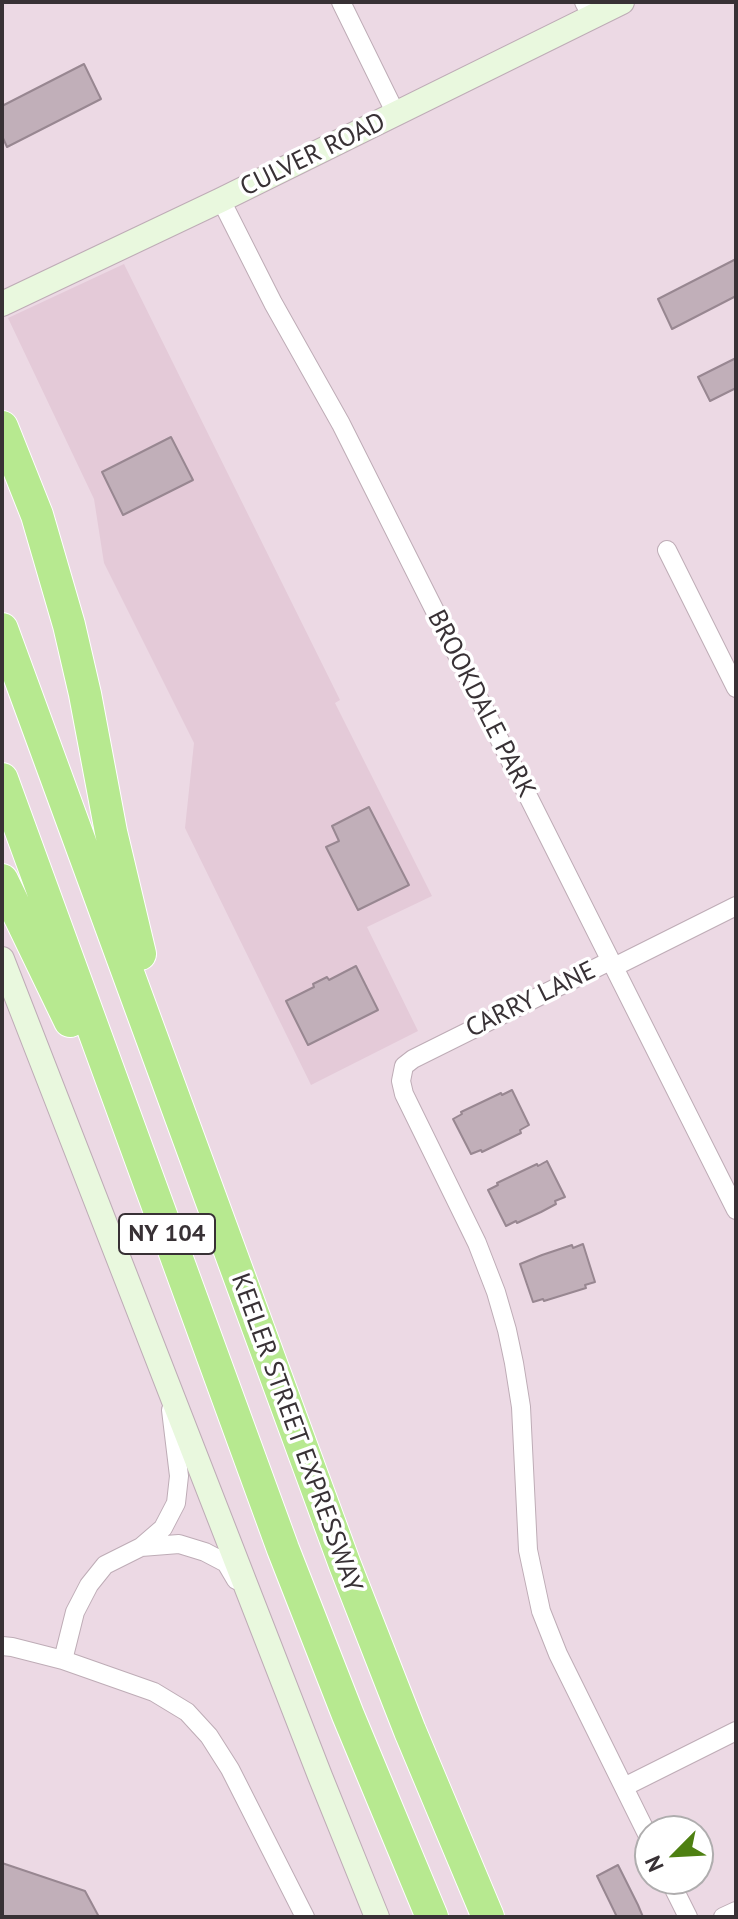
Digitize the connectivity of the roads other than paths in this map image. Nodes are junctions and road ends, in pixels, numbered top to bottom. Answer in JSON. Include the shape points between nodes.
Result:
{"nodes":[{"id":1,"x":341,"y":2,"type":"edge"},
{"id":2,"x":622,"y":2,"type":"edge"},
{"id":3,"x":588,"y":9,"type":"edge"},
{"id":4,"x":396,"y":114,"type":"junction"},
{"id":5,"x":221,"y":200,"type":"junction"},
{"id":6,"x":2,"y":304,"type":"edge"},
{"id":7,"x":2,"y":427,"type":"edge"},
{"id":8,"x":667,"y":550,"type":"dead end"},
{"id":9,"x":2,"y":629,"type":"edge"},
{"id":10,"x":736,"y":688,"type":"edge"},
{"id":11,"x":2,"y":779,"type":"edge"},
{"id":12,"x":2,"y":880,"type":"edge"},
{"id":13,"x":736,"y":906,"type":"edge"},
{"id":14,"x":2,"y":959,"type":"edge"},
{"id":15,"x":612,"y":964,"type":"junction"},
{"id":16,"x":191,"y":1147,"type":"junction"},
{"id":17,"x":736,"y":1210,"type":"edge"},
{"id":18,"x":190,"y":1298,"type":"junction"},
{"id":19,"x":168,"y":1388,"type":"junction"},
{"id":20,"x":141,"y":1547,"type":"junction"},
{"id":21,"x":255,"y":1610,"type":"junction"},
{"id":22,"x":2,"y":1646,"type":"edge"},
{"id":23,"x":63,"y":1660,"type":"junction"},
{"id":24,"x":736,"y":1731,"type":"edge"},
{"id":25,"x":624,"y":1787,"type":"junction"},
{"id":26,"x":638,"y":1815,"type":"edge"},
{"id":27,"x":677,"y":1895,"type":"edge"},
{"id":28,"x":736,"y":1911,"type":"edge"},
{"id":29,"x":305,"y":1917,"type":"edge"},
{"id":30,"x":377,"y":1917,"type":"edge"},
{"id":31,"x":432,"y":1917,"type":"edge"},
{"id":32,"x":488,"y":1917,"type":"edge"},
{"id":33,"x":688,"y":1917,"type":"edge"},
{"id":34,"x":723,"y":1917,"type":"edge"}],
"edges":[{"from":1,"to":4,"type":"street"},
{"from":2,"to":3,"type":"main road","name":"CULVER ROAD"},
{"from":3,"to":4,"type":"main road","name":"CULVER ROAD"},
{"from":4,"to":5,"type":"main road","name":"CULVER ROAD"},
{"from":5,"to":6,"type":"main road","name":"CULVER ROAD"},
{"from":5,"to":15,"type":"street","name":"BROOKDALE PARK","via":[[341,424]]},
{"from":7,"to":16,"type":"highway","via":[[37,515],[69,625],[120,870]]},
{"from":8,"to":10,"type":"street"},
{"from":9,"to":16,"type":"highway","name":"KEELER STREET EXPRESSWAY","number":"NY 104"},
{"from":11,"to":18,"type":"highway","name":"KEELER STREET EXPRESSWAY","number":"NY 104"},
{"from":12,"to":18,"type":"highway","via":[[61,1000]]},
{"from":13,"to":15,"type":"street","name":"CARRY LANE"},
{"from":14,"to":19,"type":"main road"},
{"from":15,"to":17,"type":"street","name":"BROOKDALE PARK"},
{"from":15,"to":25,"type":"street","name":"CARRY LANE","via":[[451,1040],[404,1066],[401,1076],[471,1228],[502,1311],[519,1392],[526,1527],[541,1611]]},
{"from":16,"to":32,"type":"highway","name":"KEELER STREET EXPRESSWAY","number":"NY 104","via":[[360,1606]]},
{"from":18,"to":31,"type":"highway","name":"KEELER STREET EXPRESSWAY","number":"NY 104","via":[[293,1577]]},
{"from":19,"to":20,"type":"street","via":[[179,1476],[176,1503],[163,1528]]},
{"from":19,"to":21,"type":"main road"},
{"from":20,"to":21,"type":"street","via":[[179,1544],[226,1563]]},
{"from":20,"to":23,"type":"street","via":[[105,1565],[89,1585],[75,1612]]},
{"from":21,"to":30,"type":"main road"},
{"from":22,"to":23,"type":"street"},
{"from":23,"to":29,"type":"street","via":[[154,1692],[187,1712],[230,1769]]},
{"from":24,"to":25,"type":"street"},
{"from":25,"to":26,"type":"street"},
{"from":27,"to":33,"type":"street"},
{"from":28,"to":34,"type":"street"}]}
